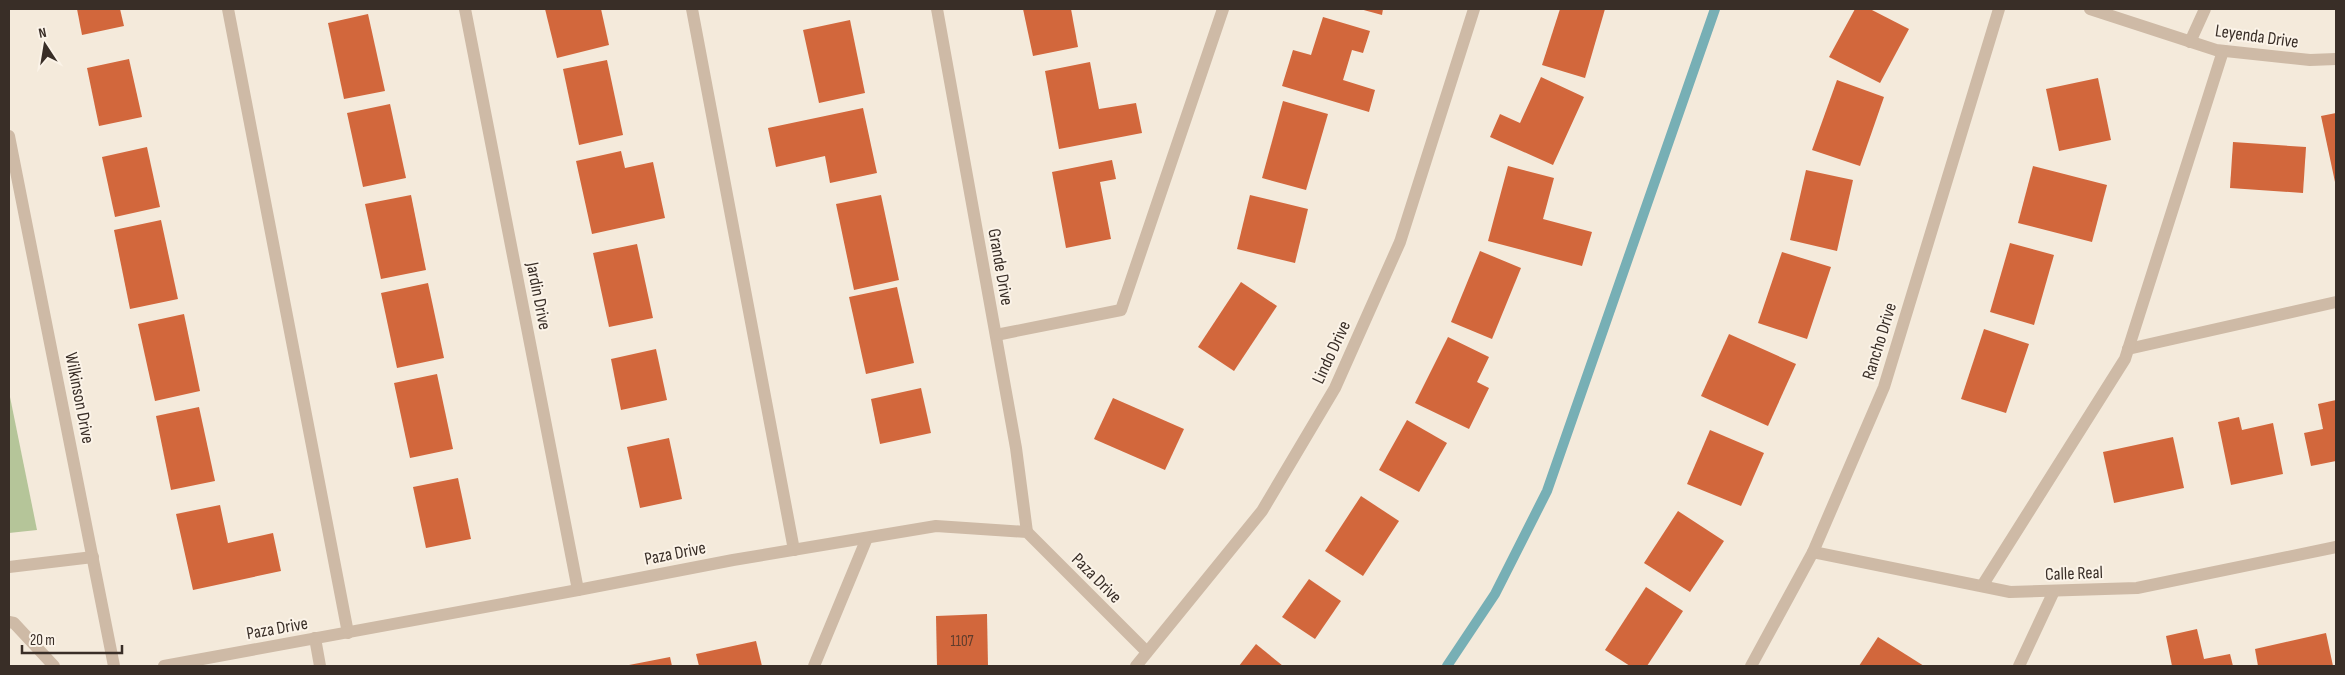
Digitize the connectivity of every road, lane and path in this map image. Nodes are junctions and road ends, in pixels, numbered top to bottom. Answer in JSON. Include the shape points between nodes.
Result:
{"nodes":[{"id":1,"x":228,"y":9,"type":"edge"},
{"id":2,"x":465,"y":9,"type":"edge"},
{"id":3,"x":692,"y":9,"type":"edge"},
{"id":4,"x":937,"y":9,"type":"edge"},
{"id":5,"x":1223,"y":9,"type":"edge"},
{"id":6,"x":1474,"y":9,"type":"edge"},
{"id":7,"x":1999,"y":9,"type":"edge"},
{"id":8,"x":2090,"y":9,"type":"edge"},
{"id":9,"x":2205,"y":9,"type":"edge"},
{"id":10,"x":2190,"y":42,"type":"junction"},
{"id":11,"x":2223,"y":51,"type":"junction"},
{"id":12,"x":2336,"y":59,"type":"edge"},
{"id":13,"x":9,"y":136,"type":"edge"},
{"id":14,"x":2336,"y":302,"type":"edge"},
{"id":15,"x":996,"y":335,"type":"junction"},
{"id":16,"x":2128,"y":348,"type":"junction"},
{"id":17,"x":1027,"y":532,"type":"junction"},
{"id":18,"x":866,"y":538,"type":"junction"},
{"id":19,"x":2336,"y":547,"type":"edge"},
{"id":20,"x":794,"y":550,"type":"junction"},
{"id":21,"x":1813,"y":552,"type":"junction"},
{"id":22,"x":93,"y":557,"type":"junction"},
{"id":23,"x":9,"y":567,"type":"edge"},
{"id":24,"x":1982,"y":586,"type":"junction"},
{"id":25,"x":578,"y":590,"type":"junction"},
{"id":26,"x":2054,"y":591,"type":"junction"},
{"id":27,"x":9,"y":622,"type":"edge"},
{"id":28,"x":348,"y":632,"type":"junction"},
{"id":29,"x":315,"y":638,"type":"junction"},
{"id":30,"x":1147,"y":652,"type":"junction"},
{"id":31,"x":54,"y":666,"type":"edge"},
{"id":32,"x":114,"y":666,"type":"edge"},
{"id":33,"x":164,"y":666,"type":"edge"},
{"id":34,"x":320,"y":666,"type":"edge"},
{"id":35,"x":814,"y":666,"type":"edge"},
{"id":36,"x":1136,"y":666,"type":"edge"},
{"id":37,"x":1751,"y":666,"type":"edge"},
{"id":38,"x":2019,"y":666,"type":"edge"}],
"edges":[{"from":1,"to":28,"type":"street"},
{"from":2,"to":25,"type":"street","name":"Jardin Drive"},
{"from":3,"to":20,"type":"street"},
{"from":4,"to":15,"type":"street","name":"Grande Drive"},
{"from":5,"to":15,"type":"street","via":[[1121,310]]},
{"from":6,"to":30,"type":"street","name":"Lindo Drive","via":[[1400,242],[1335,388],[1262,510]]},
{"from":7,"to":21,"type":"street","name":"Rancho Drive","via":[[1884,387]]},
{"from":8,"to":10,"type":"street","name":"Leyenda Drive"},
{"from":9,"to":10,"type":"street"},
{"from":10,"to":11,"type":"street","name":"Leyenda Drive"},
{"from":11,"to":12,"type":"street","name":"Leyenda Drive","via":[[2310,60]]},
{"from":11,"to":16,"type":"street"},
{"from":13,"to":22,"type":"street","name":"Wilkinson Drive"},
{"from":14,"to":16,"type":"street"},
{"from":15,"to":17,"type":"street","name":"Grande Drive"},
{"from":16,"to":24,"type":"street"},
{"from":17,"to":18,"type":"street","name":"Paza Drive","via":[[936,526]]},
{"from":17,"to":30,"type":"street","name":"Paza Drive"},
{"from":18,"to":20,"type":"street","name":"Paza Drive"},
{"from":18,"to":35,"type":"street"},
{"from":19,"to":26,"type":"street","name":"Calle Real","via":[[2137,588]]},
{"from":20,"to":25,"type":"street","name":"Paza Drive"},
{"from":21,"to":24,"type":"street","name":"Calle Real"},
{"from":21,"to":37,"type":"street","name":"Rancho Drive"},
{"from":22,"to":23,"type":"street"},
{"from":22,"to":32,"type":"street","name":"Wilkinson Drive"},
{"from":24,"to":26,"type":"street","name":"Calle Real","via":[[2010,592]]},
{"from":25,"to":28,"type":"street","name":"Paza Drive"},
{"from":26,"to":38,"type":"street"},
{"from":27,"to":31,"type":"street"},
{"from":28,"to":29,"type":"street","name":"Paza Drive"},
{"from":29,"to":33,"type":"street","name":"Paza Drive"},
{"from":29,"to":34,"type":"street"},
{"from":30,"to":36,"type":"street","name":"Lindo Drive"}]}
